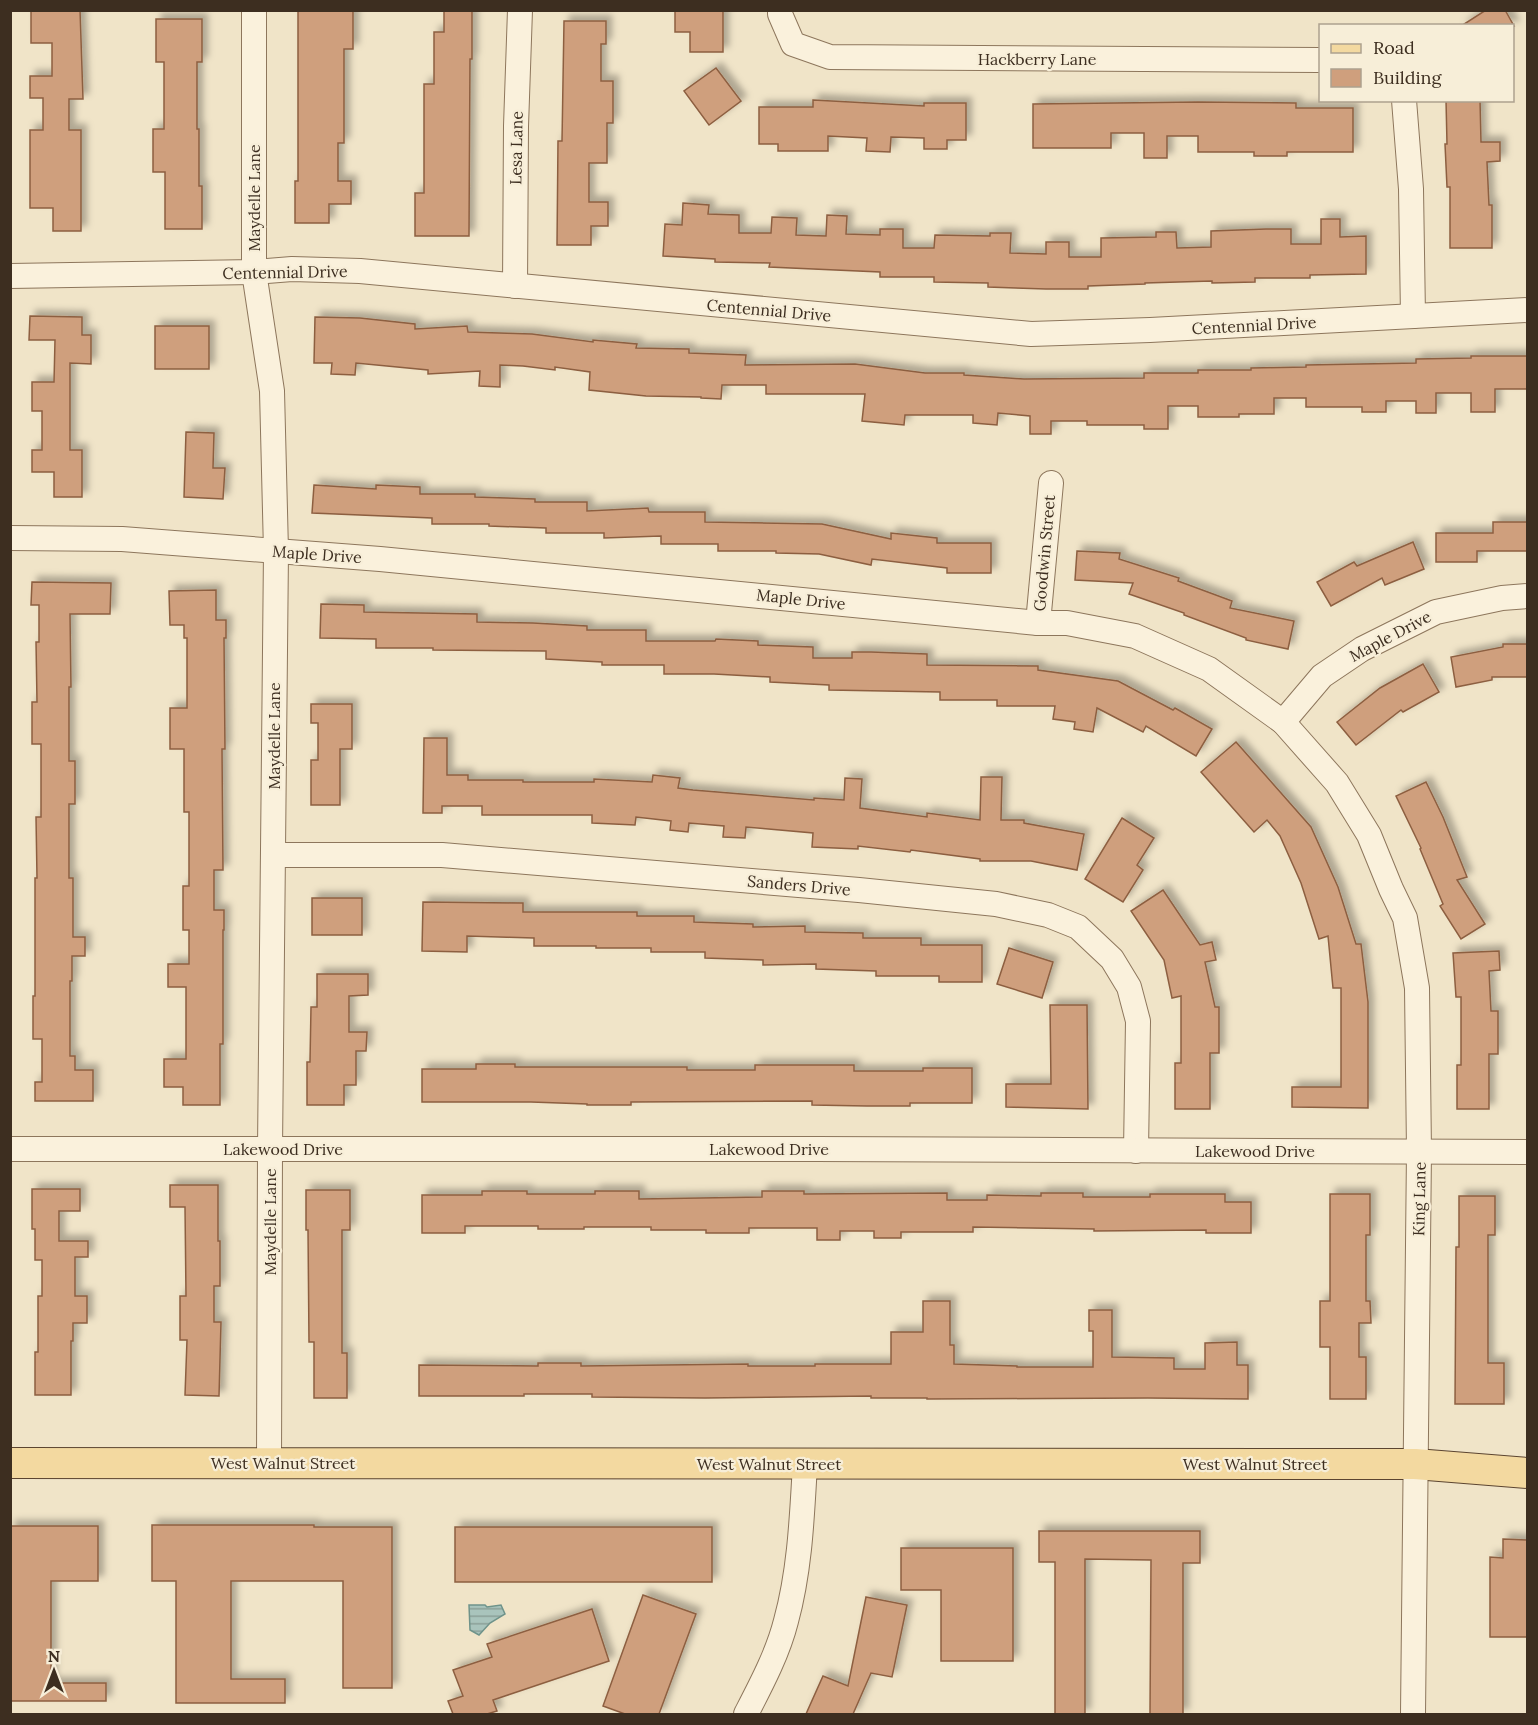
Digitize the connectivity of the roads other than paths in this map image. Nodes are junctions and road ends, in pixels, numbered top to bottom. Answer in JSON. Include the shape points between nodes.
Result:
{"nodes":[{"id":1,"x":254,"y":10,"type":"edge"},
{"id":2,"x":520,"y":10,"type":"edge"},
{"id":3,"x":780,"y":10,"type":"edge"},
{"id":4,"x":1319,"y":60,"type":"edge"},
{"id":5,"x":1404,"y":102,"type":"edge"},
{"id":6,"x":254,"y":272,"type":"junction"},
{"id":7,"x":10,"y":276,"type":"edge"},
{"id":8,"x":515,"y":286,"type":"junction"},
{"id":9,"x":1527,"y":310,"type":"edge"},
{"id":10,"x":1413,"y":316,"type":"junction"},
{"id":11,"x":1051,"y":483,"type":"dead end"},
{"id":12,"x":10,"y":538,"type":"edge"},
{"id":13,"x":276,"y":551,"type":"junction"},
{"id":14,"x":1527,"y":597,"type":"edge"},
{"id":15,"x":1038,"y":622,"type":"junction"},
{"id":16,"x":1282,"y":722,"type":"junction"},
{"id":17,"x":273,"y":855,"type":"junction"},
{"id":18,"x":10,"y":1149,"type":"edge"},
{"id":19,"x":270,"y":1149,"type":"junction"},
{"id":20,"x":1136,"y":1150,"type":"junction"},
{"id":21,"x":1419,"y":1151,"type":"junction"},
{"id":22,"x":1527,"y":1152,"type":"edge"},
{"id":23,"x":10,"y":1463,"type":"edge"},
{"id":24,"x":269,"y":1463,"type":"junction"},
{"id":25,"x":805,"y":1464,"type":"junction"},
{"id":26,"x":1415,"y":1464,"type":"junction"},
{"id":27,"x":1527,"y":1473,"type":"edge"},
{"id":28,"x":746,"y":1714,"type":"edge"},
{"id":29,"x":1413,"y":1714,"type":"edge"}],
"edges":[{"from":1,"to":6,"type":"street","name":"Maydelle Lane"},
{"from":2,"to":8,"type":"street","name":"Lesa Lane"},
{"from":3,"to":4,"type":"street","name":"Hackberry Lane","via":[[793,44],[830,57]]},
{"from":5,"to":10,"type":"street","via":[[1411,189]]},
{"from":6,"to":7,"type":"street","name":"Centennial Drive"},
{"from":6,"to":8,"type":"street","name":"Centennial Drive","via":[[360,272]]},
{"from":6,"to":13,"type":"street","name":"Maydelle Lane","via":[[272,391]]},
{"from":8,"to":10,"type":"street","name":"Centennial Drive","via":[[1031,334]]},
{"from":9,"to":10,"type":"street","name":"Centennial Drive"},
{"from":11,"to":15,"type":"street","name":"Goodwin Street"},
{"from":12,"to":13,"type":"street","name":"Maple Drive","via":[[122,539]]},
{"from":13,"to":15,"type":"street","name":"Maple Drive"},
{"from":13,"to":17,"type":"street","name":"Maydelle Lane"},
{"from":14,"to":16,"type":"street","name":"Maple Drive","via":[[1502,598],[1436,612],[1362,649],[1322,676]]},
{"from":15,"to":16,"type":"street","name":"Maple Drive","via":[[1067,623],[1135,636],[1209,669]]},
{"from":16,"to":21,"type":"street","name":"King Lane","via":[[1337,783],[1369,835],[1405,918],[1417,988]]},
{"from":17,"to":19,"type":"street","name":"Maydelle Lane"},
{"from":17,"to":20,"type":"street","name":"Sanders Drive","via":[[442,855],[859,890],[996,904],[1048,915],[1078,927],[1112,959],[1129,987],[1138,1021]]},
{"from":18,"to":19,"type":"street","name":"Lakewood Drive"},
{"from":19,"to":20,"type":"street","name":"Lakewood Drive"},
{"from":19,"to":24,"type":"street","name":"Maydelle Lane"},
{"from":20,"to":21,"type":"street","name":"Lakewood Drive"},
{"from":21,"to":22,"type":"street","name":"Lakewood Drive"},
{"from":21,"to":26,"type":"street","name":"King Lane"},
{"from":23,"to":24,"type":"main road","name":"West Walnut Street"},
{"from":24,"to":25,"type":"main road","name":"West Walnut Street"},
{"from":25,"to":26,"type":"main road","name":"West Walnut Street"},
{"from":25,"to":28,"type":"street","via":[[795,1575],[786,1621],[776,1652]]},
{"from":26,"to":27,"type":"main road","name":"West Walnut Street"},
{"from":26,"to":29,"type":"street","name":"King Lane"}]}
